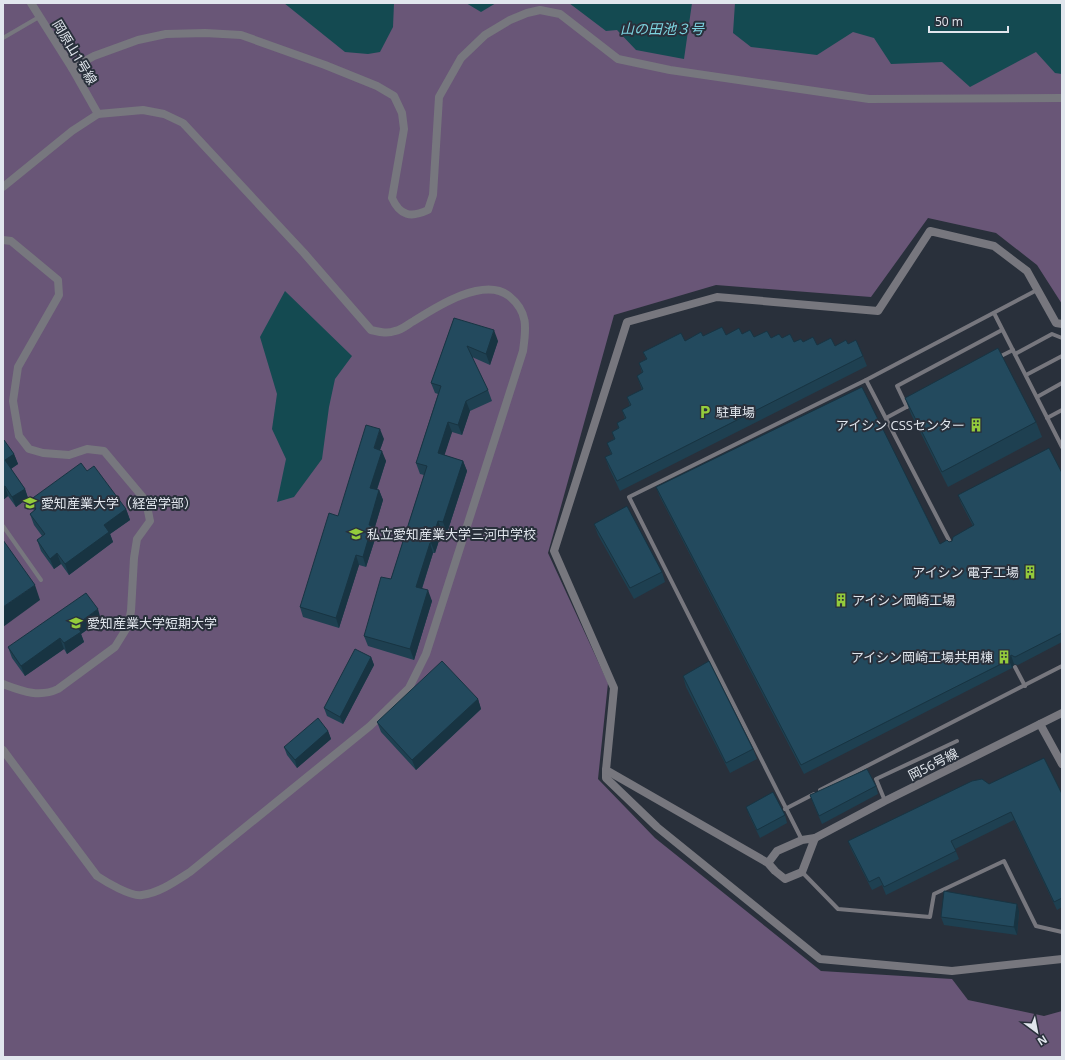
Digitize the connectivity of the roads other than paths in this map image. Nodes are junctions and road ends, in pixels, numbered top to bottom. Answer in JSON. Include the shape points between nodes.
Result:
{"nodes":[{"id":1,"x":31,"y":3,"type":"edge"},
{"id":2,"x":39,"y":17,"type":"junction"},
{"id":3,"x":3,"y":38,"type":"edge"},
{"id":4,"x":72,"y":68,"type":"junction"},
{"id":5,"x":1062,"y":98,"type":"edge"},
{"id":6,"x":98,"y":114,"type":"junction"},
{"id":7,"x":3,"y":186,"type":"edge"},
{"id":8,"x":3,"y":240,"type":"edge"},
{"id":9,"x":1037,"y":290,"type":"junction"},
{"id":10,"x":994,"y":313,"type":"junction"},
{"id":11,"x":1062,"y":324,"type":"edge"},
{"id":12,"x":1002,"y":330,"type":"junction"},
{"id":13,"x":1062,"y":338,"type":"edge"},
{"id":14,"x":1014,"y":352,"type":"junction"},
{"id":15,"x":1062,"y":356,"type":"edge"},
{"id":16,"x":992,"y":361,"type":"edge"},
{"id":17,"x":1026,"y":375,"type":"junction"},
{"id":18,"x":866,"y":380,"type":"junction"},
{"id":19,"x":1062,"y":383,"type":"edge"},
{"id":20,"x":1037,"y":397,"type":"junction"},
{"id":21,"x":919,"y":400,"type":"edge"},
{"id":22,"x":907,"y":407,"type":"junction"},
{"id":23,"x":1062,"y":410,"type":"edge"},
{"id":24,"x":886,"y":418,"type":"junction"},
{"id":25,"x":1047,"y":418,"type":"junction"},
{"id":26,"x":1060,"y":439,"type":"edge"},
{"id":27,"x":1062,"y":447,"type":"edge"},
{"id":28,"x":3,"y":526,"type":"edge"},
{"id":29,"x":953,"y":547,"type":"edge"},
{"id":30,"x":41,"y":580,"type":"dead end"},
{"id":31,"x":1062,"y":666,"type":"edge"},
{"id":32,"x":1015,"y":667,"type":"dead end"},
{"id":33,"x":3,"y":684,"type":"edge"},
{"id":34,"x":1025,"y":686,"type":"junction"},
{"id":35,"x":1062,"y":713,"type":"edge"},
{"id":36,"x":1040,"y":724,"type":"junction"},
{"id":37,"x":957,"y":741,"type":"dead end"},
{"id":38,"x":3,"y":750,"type":"edge"},
{"id":39,"x":1062,"y":764,"type":"edge"},
{"id":40,"x":606,"y":770,"type":"junction"},
{"id":41,"x":885,"y":801,"type":"junction"},
{"id":42,"x":785,"y":808,"type":"junction"},
{"id":43,"x":815,"y":838,"type":"junction"},
{"id":44,"x":802,"y":840,"type":"junction"},
{"id":45,"x":768,"y":863,"type":"junction"},
{"id":46,"x":802,"y":872,"type":"junction"},
{"id":47,"x":1062,"y":932,"type":"edge"},
{"id":48,"x":1062,"y":959,"type":"edge"}],
"edges":[{"from":1,"to":2,"type":"street","name":"岡原山1号線"},
{"from":2,"to":3,"type":"lane"},
{"from":2,"to":4,"type":"street","name":"岡原山1号線"},
{"from":4,"to":5,"type":"street","via":[[94,56],[138,40],[166,34],[205,33],[241,36],[377,86],[394,96],[402,113],[404,130],[392,198],[396,207],[405,214],[418,215],[428,210],[433,195],[439,97],[461,58],[485,35],[510,20],[540,10],[560,14],[618,59],[670,70],[869,99]]},
{"from":4,"to":6,"type":"street","name":"岡原山1号線"},
{"from":6,"to":7,"type":"street","via":[[72,130]]},
{"from":6,"to":38,"type":"street","via":[[143,110],[164,114],[183,123],[304,253],[371,330],[384,333],[396,331],[446,301],[474,291],[492,290],[506,293],[523,312],[526,327],[523,351],[426,654],[409,688],[370,726],[190,872],[170,886],[141,895],[116,888],[97,876]]},
{"from":8,"to":33,"type":"street","via":[[11,241],[58,280],[59,295],[18,367],[13,401],[19,436],[29,449],[42,453],[69,455],[87,449],[104,452],[146,501],[150,521],[137,539],[128,626],[115,647],[49,693],[23,692]]},
{"from":9,"to":10,"type":"lane"},
{"from":9,"to":11,"type":"street","via":[[1056,323]]},
{"from":9,"to":40,"type":"street","via":[[1027,271],[994,246],[930,231],[878,311],[717,297],[627,322],[554,551],[614,688]]},
{"from":10,"to":12,"type":"lane"},
{"from":10,"to":18,"type":"lane"},
{"from":12,"to":14,"type":"lane"},
{"from":12,"to":22,"type":"lane","via":[[897,386]]},
{"from":13,"to":14,"type":"lane","via":[[1052,334]]},
{"from":14,"to":16,"type":"lane"},
{"from":14,"to":17,"type":"lane"},
{"from":15,"to":17,"type":"lane"},
{"from":17,"to":20,"type":"lane"},
{"from":18,"to":24,"type":"lane"},
{"from":18,"to":42,"type":"lane","via":[[629,497]]},
{"from":19,"to":20,"type":"lane"},
{"from":20,"to":25,"type":"lane"},
{"from":21,"to":22,"type":"lane"},
{"from":22,"to":24,"type":"lane"},
{"from":23,"to":25,"type":"lane"},
{"from":24,"to":29,"type":"lane"},
{"from":25,"to":26,"type":"lane"},
{"from":26,"to":27,"type":"lane"},
{"from":28,"to":30,"type":"lane"},
{"from":31,"to":34,"type":"lane"},
{"from":32,"to":34,"type":"lane"},
{"from":34,"to":42,"type":"lane"},
{"from":35,"to":36,"type":"street","name":"岡56号線"},
{"from":36,"to":39,"type":"street"},
{"from":36,"to":41,"type":"street","name":"岡56号線"},
{"from":37,"to":41,"type":"lane","via":[[876,779]]},
{"from":40,"to":45,"type":"street"},
{"from":40,"to":48,"type":"street","via":[[606,778],[656,827],[820,959],[952,970]]},
{"from":41,"to":43,"type":"street","name":"岡56号線"},
{"from":42,"to":44,"type":"lane"},
{"from":43,"to":44,"type":"street","name":"岡56号線"},
{"from":43,"to":46,"type":"street"},
{"from":44,"to":45,"type":"street","name":"岡56号線","via":[[776,851]]},
{"from":45,"to":46,"type":"street","via":[[785,879]]},
{"from":46,"to":47,"type":"lane","via":[[838,909],[930,917],[934,894],[1004,861],[1036,926]]}]}
